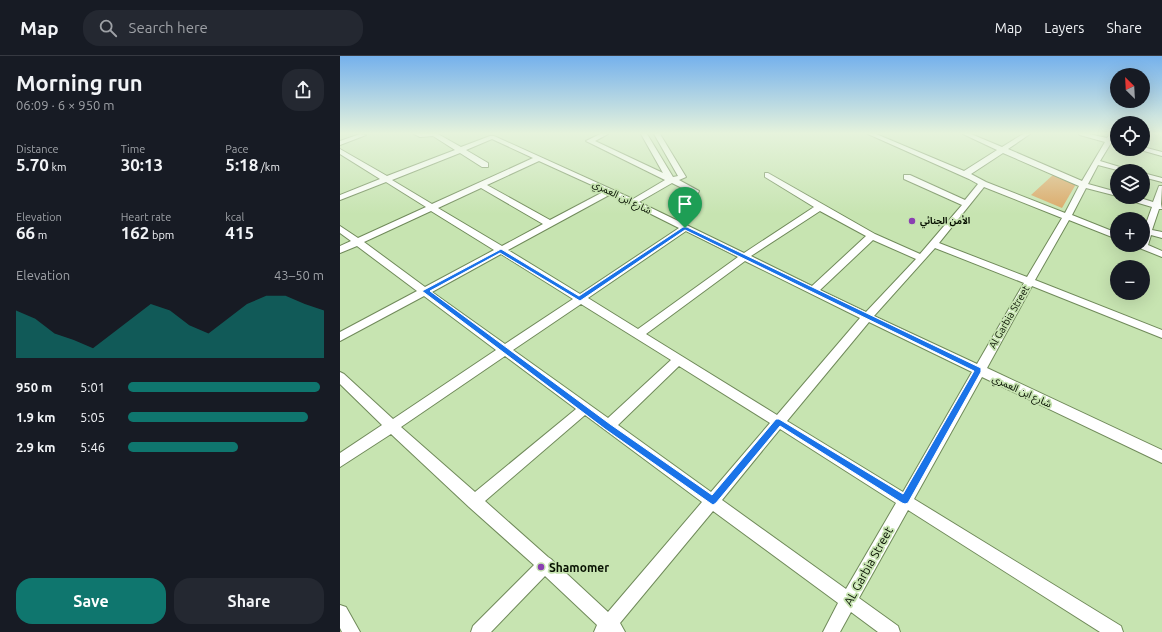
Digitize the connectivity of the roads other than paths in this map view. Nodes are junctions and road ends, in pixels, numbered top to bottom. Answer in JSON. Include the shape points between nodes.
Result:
{"nodes":[{"id":1,"x":356,"y":161,"type":"edge"},
{"id":2,"x":431,"y":161,"type":"edge"},
{"id":3,"x":479,"y":161,"type":"edge"},
{"id":4,"x":533,"y":161,"type":"edge"},
{"id":5,"x":545,"y":161,"type":"edge"},
{"id":6,"x":631,"y":161,"type":"edge"},
{"id":7,"x":672,"y":161,"type":"joint"},
{"id":8,"x":934,"y":161,"type":"edge"},
{"id":9,"x":986,"y":161,"type":"edge"},
{"id":10,"x":1029,"y":161,"type":"edge"},
{"id":11,"x":1096,"y":162,"type":"joint"},
{"id":12,"x":661,"y":163,"type":"joint"},
{"id":13,"x":485,"y":165,"type":"dead end"},
{"id":14,"x":1110,"y":166,"type":"edge"},
{"id":15,"x":965,"y":174,"type":"junction"},
{"id":16,"x":768,"y":175,"type":"dead end"},
{"id":17,"x":907,"y":177,"type":"dead end"},
{"id":18,"x":1150,"y":177,"type":"edge"},
{"id":19,"x":386,"y":179,"type":"junction"},
{"id":20,"x":671,"y":180,"type":"junction"},
{"id":21,"x":1162,"y":180,"type":"edge"},
{"id":22,"x":983,"y":184,"type":"junction"},
{"id":23,"x":481,"y":185,"type":"junction"},
{"id":24,"x":1084,"y":185,"type":"junction"},
{"id":25,"x":1162,"y":188,"type":"edge"},
{"id":26,"x":611,"y":191,"type":"junction"},
{"id":27,"x":695,"y":191,"type":"dead end"},
{"id":28,"x":1110,"y":192,"type":"edge"},
{"id":29,"x":340,"y":198,"type":"edge"},
{"id":30,"x":633,"y":202,"type":"junction"},
{"id":31,"x":967,"y":204,"type":"junction"},
{"id":32,"x":1159,"y":206,"type":"edge"},
{"id":33,"x":820,"y":207,"type":"junction"},
{"id":34,"x":431,"y":208,"type":"junction"},
{"id":35,"x":1067,"y":216,"type":"junction"},
{"id":36,"x":550,"y":224,"type":"junction"},
{"id":37,"x":1150,"y":226,"type":"edge"},
{"id":38,"x":685,"y":228,"type":"junction"},
{"id":39,"x":340,"y":229,"type":"edge"},
{"id":40,"x":1150,"y":232,"type":"edge"},
{"id":41,"x":1110,"y":233,"type":"edge"},
{"id":42,"x":1162,"y":235,"type":"edge"},
{"id":43,"x":872,"y":236,"type":"junction"},
{"id":44,"x":357,"y":242,"type":"junction"},
{"id":45,"x":934,"y":244,"type":"junction"},
{"id":46,"x":1150,"y":249,"type":"edge"},
{"id":47,"x":340,"y":250,"type":"edge"},
{"id":48,"x":501,"y":250,"type":"junction"},
{"id":49,"x":1162,"y":254,"type":"edge"},
{"id":50,"x":744,"y":256,"type":"junction"},
{"id":51,"x":922,"y":258,"type":"junction"},
{"id":52,"x":1029,"y":282,"type":"junction"},
{"id":53,"x":813,"y":290,"type":"junction"},
{"id":54,"x":425,"y":291,"type":"junction"},
{"id":55,"x":580,"y":299,"type":"junction"},
{"id":56,"x":867,"y":317,"type":"junction"},
{"id":57,"x":638,"y":334,"type":"junction"},
{"id":58,"x":1162,"y":334,"type":"edge"},
{"id":59,"x":340,"y":337,"type":"edge"},
{"id":60,"x":506,"y":349,"type":"junction"},
{"id":61,"x":678,"y":360,"type":"junction"},
{"id":62,"x":979,"y":370,"type":"junction"},
{"id":63,"x":340,"y":377,"type":"edge"},
{"id":64,"x":585,"y":408,"type":"junction"},
{"id":65,"x":779,"y":422,"type":"junction"},
{"id":66,"x":391,"y":426,"type":"junction"},
{"id":67,"x":608,"y":426,"type":"junction"},
{"id":68,"x":1162,"y":457,"type":"edge"},
{"id":69,"x":340,"y":461,"type":"edge"},
{"id":70,"x":713,"y":500,"type":"junction"},
{"id":71,"x":905,"y":500,"type":"junction"},
{"id":72,"x":474,"y":502,"type":"junction"},
{"id":73,"x":546,"y":564,"type":"junction"},
{"id":74,"x":848,"y":600,"type":"junction"},
{"id":75,"x":340,"y":613,"type":"edge"},
{"id":76,"x":610,"y":629,"type":"edge"},
{"id":77,"x":352,"y":632,"type":"edge"},
{"id":78,"x":479,"y":632,"type":"edge"},
{"id":79,"x":831,"y":632,"type":"edge"},
{"id":80,"x":892,"y":632,"type":"edge"},
{"id":81,"x":1115,"y":632,"type":"edge"}],
"edges":[{"from":1,"to":19,"type":"street"},
{"from":2,"to":19,"type":"street"},
{"from":3,"to":13,"type":"street"},
{"from":4,"to":23,"type":"street"},
{"from":5,"to":26,"type":"street","name":"شارع ابن العمري"},
{"from":6,"to":20,"type":"street"},
{"from":7,"to":12,"type":"street"},
{"from":7,"to":20,"type":"street","via":[[682,177]]},
{"from":8,"to":15,"type":"street"},
{"from":9,"to":15,"type":"street"},
{"from":10,"to":24,"type":"street"},
{"from":11,"to":14,"type":"street"},
{"from":11,"to":24,"type":"street","name":"Al Garbia Street"},
{"from":12,"to":20,"type":"street"},
{"from":15,"to":22,"type":"street"},
{"from":16,"to":33,"type":"street"},
{"from":17,"to":31,"type":"street"},
{"from":18,"to":21,"type":"street"},
{"from":19,"to":29,"type":"street"},
{"from":19,"to":34,"type":"street"},
{"from":20,"to":27,"type":"street"},
{"from":20,"to":30,"type":"street"},
{"from":22,"to":31,"type":"street"},
{"from":22,"to":35,"type":"street"},
{"from":23,"to":34,"type":"street"},
{"from":23,"to":36,"type":"street"},
{"from":24,"to":28,"type":"street"},
{"from":24,"to":35,"type":"street","name":"Al Garbia Street"},
{"from":25,"to":32,"type":"street"},
{"from":26,"to":30,"type":"street","name":"شارع ابن العمري"},
{"from":26,"to":36,"type":"street"},
{"from":30,"to":38,"type":"street","name":"شارع ابن العمري"},
{"from":31,"to":45,"type":"street"},
{"from":32,"to":37,"type":"street"},
{"from":33,"to":43,"type":"street"},
{"from":33,"to":50,"type":"street"},
{"from":34,"to":44,"type":"street"},
{"from":34,"to":48,"type":"street"},
{"from":35,"to":41,"type":"street"},
{"from":35,"to":52,"type":"street","name":"Al Garbia Street"},
{"from":36,"to":48,"type":"street"},
{"from":38,"to":50,"type":"street","name":"شارع ابن العمري"},
{"from":38,"to":55,"type":"street"},
{"from":39,"to":44,"type":"street"},
{"from":40,"to":42,"type":"street"},
{"from":43,"to":51,"type":"street"},
{"from":43,"to":53,"type":"street"},
{"from":44,"to":47,"type":"street"},
{"from":44,"to":54,"type":"street"},
{"from":45,"to":51,"type":"street"},
{"from":45,"to":52,"type":"street"},
{"from":46,"to":49,"type":"street"},
{"from":48,"to":54,"type":"street"},
{"from":48,"to":55,"type":"street"},
{"from":50,"to":53,"type":"street","name":"شارع ابن العمري"},
{"from":50,"to":57,"type":"street"},
{"from":51,"to":56,"type":"street"},
{"from":52,"to":58,"type":"street"},
{"from":52,"to":62,"type":"street","name":"Al Garbia Street"},
{"from":53,"to":56,"type":"street","name":"شارع ابن العمري"},
{"from":54,"to":59,"type":"street"},
{"from":54,"to":60,"type":"street"},
{"from":55,"to":57,"type":"street"},
{"from":55,"to":60,"type":"street"},
{"from":56,"to":62,"type":"street","name":"شارع ابن العمري"},
{"from":56,"to":65,"type":"street"},
{"from":57,"to":61,"type":"street"},
{"from":60,"to":64,"type":"street"},
{"from":60,"to":66,"type":"street"},
{"from":61,"to":65,"type":"street"},
{"from":61,"to":67,"type":"street"},
{"from":62,"to":68,"type":"street","name":"شارع ابن العمري"},
{"from":62,"to":71,"type":"street","name":"Al Garbia Street"},
{"from":63,"to":66,"type":"street"},
{"from":64,"to":67,"type":"street"},
{"from":64,"to":72,"type":"street"},
{"from":65,"to":70,"type":"street"},
{"from":65,"to":71,"type":"street"},
{"from":66,"to":69,"type":"street"},
{"from":66,"to":72,"type":"street"},
{"from":67,"to":70,"type":"street"},
{"from":70,"to":74,"type":"street"},
{"from":70,"to":76,"type":"street"},
{"from":71,"to":74,"type":"street","name":"AL Garbia Street"},
{"from":71,"to":81,"type":"street"},
{"from":72,"to":73,"type":"street"},
{"from":73,"to":76,"type":"street"},
{"from":73,"to":78,"type":"street"},
{"from":74,"to":79,"type":"street","name":"AL Garbia Street"},
{"from":74,"to":80,"type":"street"},
{"from":75,"to":77,"type":"street"}]}
